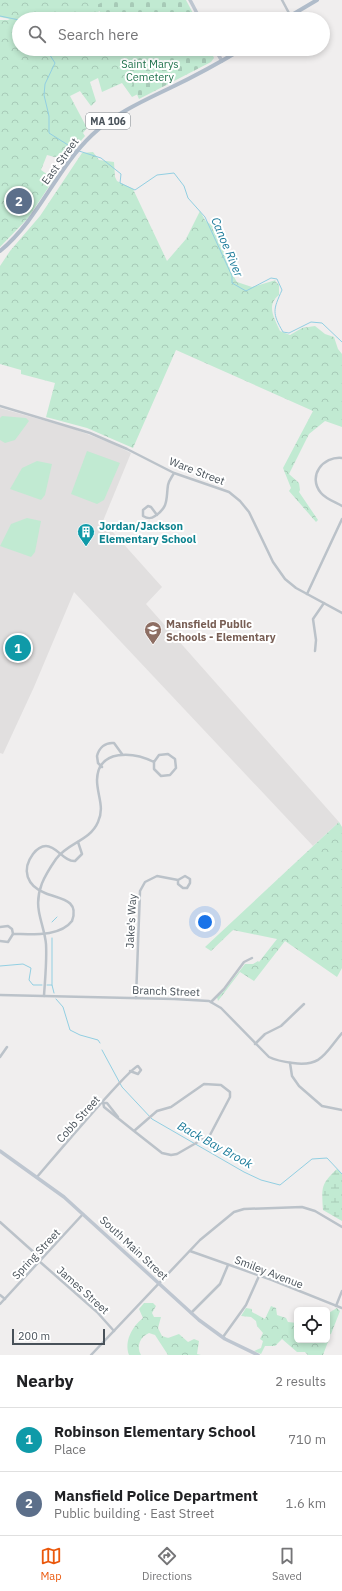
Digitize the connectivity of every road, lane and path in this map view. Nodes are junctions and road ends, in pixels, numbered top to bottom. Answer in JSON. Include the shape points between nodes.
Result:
{"nodes":[{"id":1,"x":190,"y":0,"type":"edge"},
{"id":2,"x":282,"y":0,"type":"edge"},
{"id":3,"x":317,"y":0,"type":"edge"},
{"id":4,"x":196,"y":12,"type":"edge"},
{"id":5,"x":288,"y":12,"type":"edge"},
{"id":6,"x":297,"y":12,"type":"edge"},
{"id":7,"x":219,"y":56,"type":"edge"},
{"id":8,"x":231,"y":56,"type":"edge"},
{"id":9,"x":222,"y":62,"type":"junction"},
{"id":10,"x":0,"y":251,"type":"edge"},
{"id":11,"x":0,"y":406,"type":"edge"},
{"id":12,"x":342,"y":458,"type":"edge"},
{"id":13,"x":174,"y":473,"type":"junction"},
{"id":14,"x":342,"y":506,"type":"edge"},
{"id":15,"x":157,"y":515,"type":"junction"},
{"id":16,"x":342,"y":518,"type":"edge"},
{"id":17,"x":307,"y":594,"type":"junction"},
{"id":18,"x":324,"y":603,"type":"junction"},
{"id":19,"x":342,"y":613,"type":"edge"},
{"id":20,"x":315,"y":652,"type":"dead end"},
{"id":21,"x":122,"y":754,"type":"junction"},
{"id":22,"x":154,"y":762,"type":"junction"},
{"id":23,"x":102,"y":767,"type":"junction"},
{"id":24,"x":78,"y":842,"type":"junction"},
{"id":25,"x":60,"y":854,"type":"junction"},
{"id":26,"x":178,"y":880,"type":"junction"},
{"id":27,"x":39,"y":889,"type":"junction"},
{"id":28,"x":0,"y":927,"type":"edge"},
{"id":29,"x":44,"y":933,"type":"junction"},
{"id":30,"x":13,"y":934,"type":"junction"},
{"id":31,"x":0,"y":941,"type":"edge"},
{"id":32,"x":252,"y":958,"type":"dead end"},
{"id":33,"x":0,"y":995,"type":"edge"},
{"id":34,"x":44,"y":996,"type":"junction"},
{"id":35,"x":136,"y":998,"type":"junction"},
{"id":36,"x":211,"y":1002,"type":"junction"},
{"id":37,"x":304,"y":1004,"type":"dead end"},
{"id":38,"x":342,"y":1033,"type":"edge"},
{"id":39,"x":255,"y":1044,"type":"junction"},
{"id":40,"x":7,"y":1047,"type":"dead end"},
{"id":41,"x":0,"y":1057,"type":"edge"},
{"id":42,"x":290,"y":1063,"type":"junction"},
{"id":43,"x":130,"y":1071,"type":"dead end"},
{"id":44,"x":103,"y":1102,"type":"junction"},
{"id":45,"x":342,"y":1110,"type":"edge"},
{"id":46,"x":134,"y":1131,"type":"junction"},
{"id":47,"x":0,"y":1151,"type":"edge"},
{"id":48,"x":37,"y":1176,"type":"junction"},
{"id":49,"x":83,"y":1214,"type":"junction"},
{"id":50,"x":0,"y":1222,"type":"edge"},
{"id":51,"x":342,"y":1227,"type":"edge"},
{"id":52,"x":190,"y":1251,"type":"junction"},
{"id":53,"x":39,"y":1261,"type":"junction"},
{"id":54,"x":228,"y":1265,"type":"junction"},
{"id":55,"x":259,"y":1276,"type":"junction"},
{"id":56,"x":158,"y":1283,"type":"junction"},
{"id":57,"x":342,"y":1292,"type":"edge"},
{"id":58,"x":0,"y":1294,"type":"edge"},
{"id":59,"x":5,"y":1299,"type":"junction"},
{"id":60,"x":0,"y":1304,"type":"edge"},
{"id":61,"x":336,"y":1306,"type":"junction"},
{"id":62,"x":342,"y":1308,"type":"edge"},
{"id":63,"x":191,"y":1313,"type":"junction"},
{"id":64,"x":114,"y":1331,"type":"junction"},
{"id":65,"x":223,"y":1337,"type":"junction"},
{"id":66,"x":91,"y":1355,"type":"edge"},
{"id":67,"x":258,"y":1355,"type":"edge"}],
"edges":[{"from":1,"to":4,"type":"main road"},
{"from":2,"to":5,"type":"street"},
{"from":3,"to":6,"type":"main road"},
{"from":7,"to":9,"type":"main road"},
{"from":8,"to":9,"type":"main road","name":"East Street","number":"MA 106"},
{"from":9,"to":10,"type":"main road","name":"East Street","number":"MA 106","via":[[117,116],[96,131],[75,153],[35,213]]},
{"from":11,"to":13,"type":"street","name":"Ware Street","via":[[90,433]]},
{"from":12,"to":14,"type":"street","via":[[328,459],[319,467],[316,476],[317,487],[322,494]]},
{"from":13,"to":15,"type":"street","via":[[168,485],[165,508]]},
{"from":13,"to":17,"type":"street","name":"Ware Street","via":[[223,489],[240,501],[249,512],[282,575],[293,587]]},
{"from":15,"to":15,"type":"street","via":[[146,518],[143,516],[143,510],[151,507]]},
{"from":16,"to":17,"type":"street"},
{"from":17,"to":18,"type":"street","name":"Ware Street"},
{"from":18,"to":19,"type":"street","name":"Ware Street"},
{"from":18,"to":20,"type":"street","via":[[313,620]]},
{"from":21,"to":22,"type":"street","via":[[132,754]]},
{"from":21,"to":23,"type":"street","via":[[111,758]]},
{"from":21,"to":23,"type":"street","via":[[114,743],[103,746],[97,756]]},
{"from":22,"to":22,"type":"street","via":[[154,769],[161,776],[170,775],[176,768],[175,759],[168,754],[159,755]]},
{"from":23,"to":24,"type":"street","via":[[97,779],[101,814],[94,830]]},
{"from":24,"to":25,"type":"street"},
{"from":24,"to":25,"type":"street","via":[[82,854],[78,860],[72,861]]},
{"from":25,"to":27,"type":"street"},
{"from":25,"to":27,"type":"street","via":[[44,846],[31,857],[26,870],[27,876]]},
{"from":26,"to":26,"type":"street","name":"Jake's Way","via":[[178,884],[183,888],[190,883],[187,876]]},
{"from":26,"to":35,"type":"street","name":"Jake's Way","via":[[157,876],[145,882],[140,891]]},
{"from":27,"to":29,"type":"street","via":[[38,903]]},
{"from":27,"to":29,"type":"street","via":[[67,900],[73,906],[74,912],[68,926]]},
{"from":28,"to":30,"type":"street","via":[[8,926]]},
{"from":29,"to":30,"type":"street"},
{"from":29,"to":34,"type":"street"},
{"from":30,"to":31,"type":"street","via":[[8,942]]},
{"from":32,"to":36,"type":"street","via":[[244,962]]},
{"from":33,"to":34,"type":"street","name":"Branch Street"},
{"from":34,"to":35,"type":"street","name":"Branch Street"},
{"from":35,"to":36,"type":"street","name":"Branch Street"},
{"from":36,"to":39,"type":"street","name":"Branch Street","via":[[221,1008]]},
{"from":37,"to":39,"type":"street","via":[[280,1027],[265,1034]]},
{"from":38,"to":42,"type":"street","name":"Branch Street","via":[[316,1062]]},
{"from":39,"to":42,"type":"street","name":"Branch Street","via":[[269,1057]]},
{"from":40,"to":41,"type":"street"},
{"from":42,"to":45,"type":"street","via":[[292,1076],[299,1086],[322,1106]]},
{"from":43,"to":44,"type":"street","name":"Cobb Street"},
{"from":44,"to":46,"type":"street","via":[[104,1107]]},
{"from":44,"to":48,"type":"street","name":"Cobb Street"},
{"from":46,"to":46,"type":"street","via":[[166,1155],[176,1154],[210,1134],[225,1108],[230,1092],[225,1087],[206,1084],[171,1107],[160,1109]]},
{"from":47,"to":48,"type":"main road","name":"South Main Street"},
{"from":48,"to":49,"type":"main road","name":"South Main Street"},
{"from":49,"to":53,"type":"street","name":"Spring Street"},
{"from":49,"to":56,"type":"main road","name":"South Main Street"},
{"from":50,"to":53,"type":"street","name":"James Street","via":[[38,1256]]},
{"from":51,"to":52,"type":"street","via":[[306,1208],[244,1209],[229,1215]]},
{"from":52,"to":54,"type":"street","name":"Smiley Avenue"},
{"from":52,"to":56,"type":"street"},
{"from":53,"to":59,"type":"street","name":"Spring Street"},
{"from":53,"to":64,"type":"street","name":"James Street","via":[[97,1312]]},
{"from":54,"to":55,"type":"street","name":"Smiley Avenue"},
{"from":54,"to":63,"type":"street","via":[[220,1284]]},
{"from":55,"to":61,"type":"street","name":"Smiley Avenue"},
{"from":55,"to":65,"type":"street","via":[[246,1305]]},
{"from":56,"to":63,"type":"main road","name":"South Main Street"},
{"from":56,"to":64,"type":"street"},
{"from":57,"to":61,"type":"street"},
{"from":58,"to":59,"type":"street"},
{"from":59,"to":60,"type":"street","name":"Spring Street"},
{"from":61,"to":62,"type":"street","name":"Smiley Avenue"},
{"from":63,"to":65,"type":"main road","name":"South Main Street"},
{"from":64,"to":66,"type":"street"},
{"from":65,"to":67,"type":"main road","name":"South Main Street"}]}
